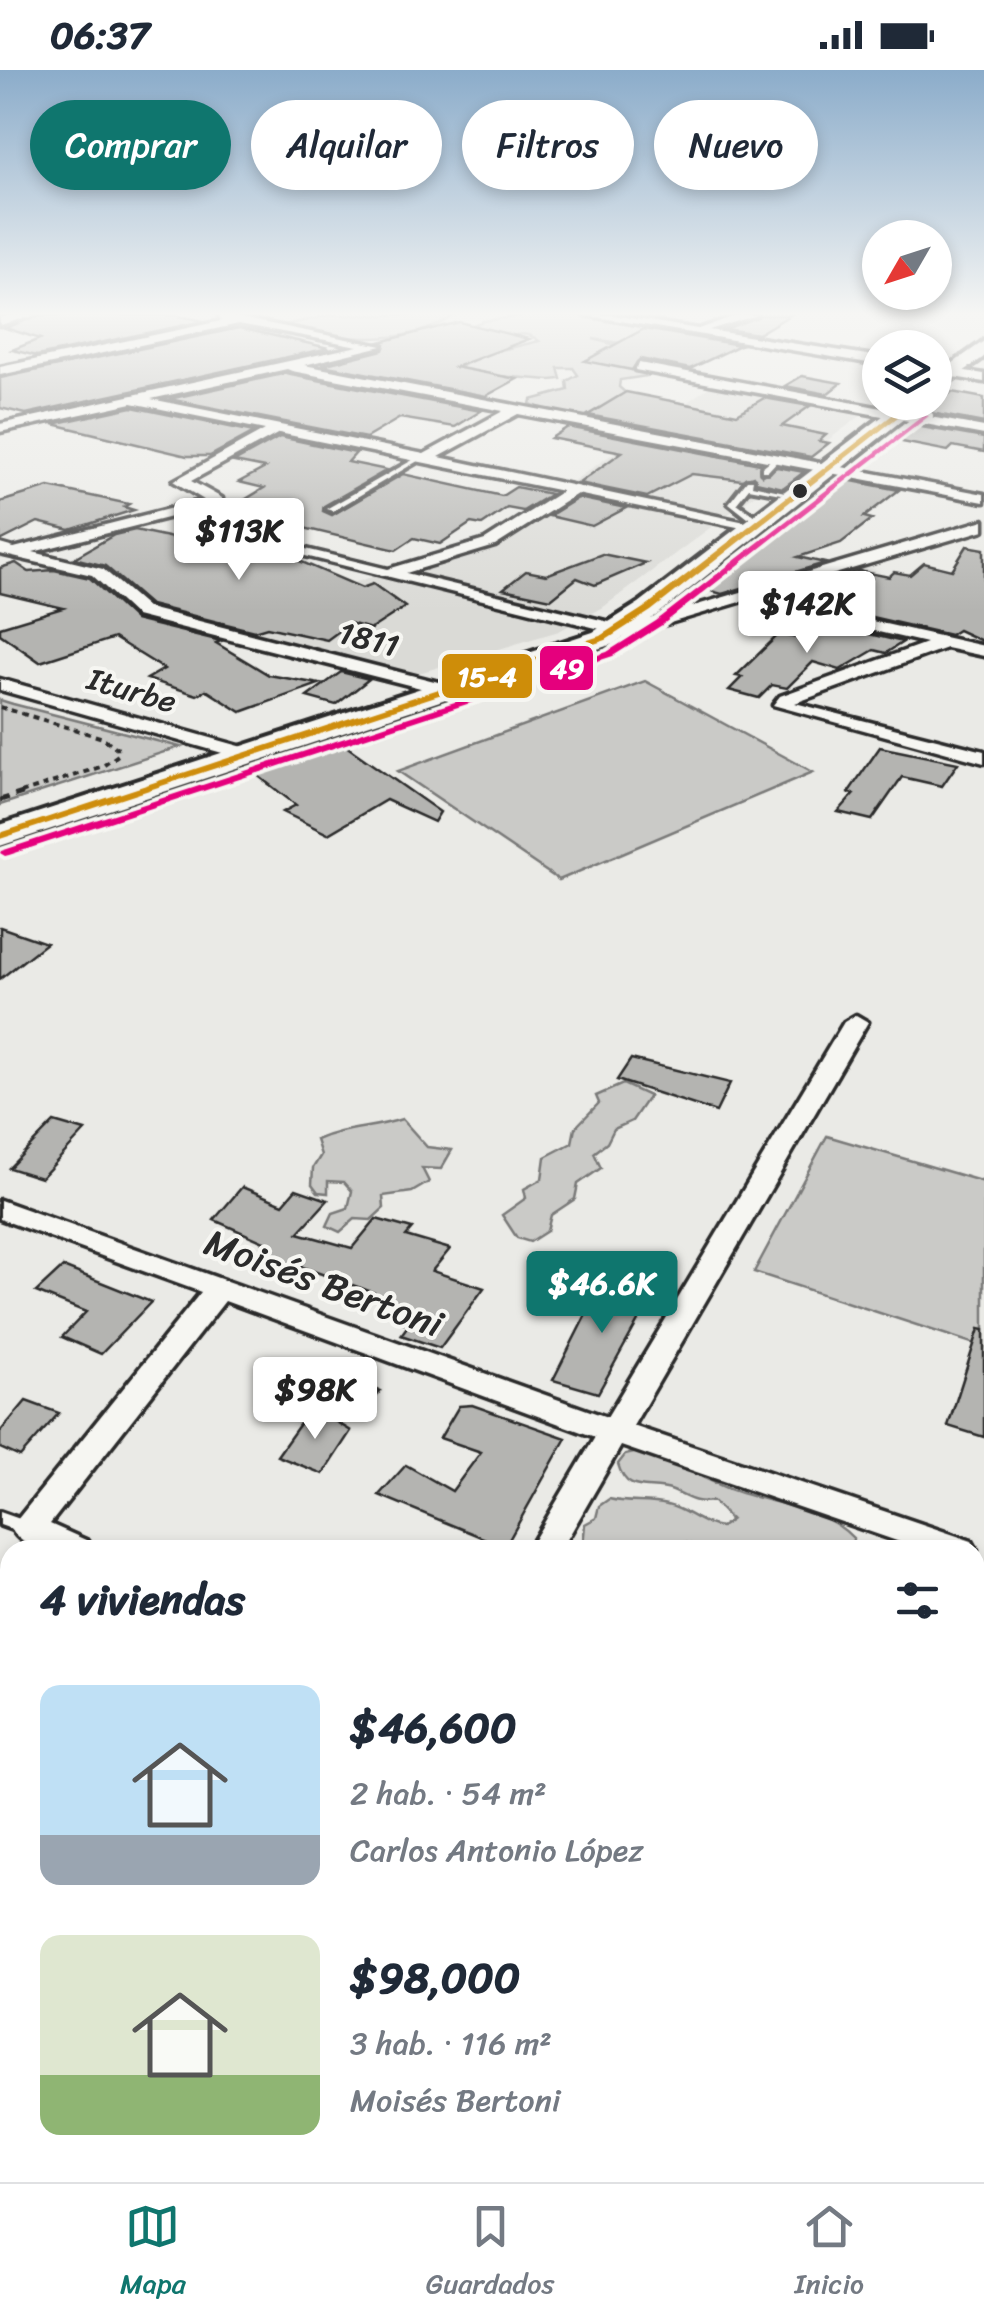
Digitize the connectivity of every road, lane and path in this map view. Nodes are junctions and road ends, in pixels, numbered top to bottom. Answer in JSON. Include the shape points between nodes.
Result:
{"nodes":[{"id":1,"x":70,"y":414,"type":"edge"},
{"id":2,"x":205,"y":414,"type":"edge"},
{"id":3,"x":509,"y":414,"type":"edge"},
{"id":4,"x":535,"y":414,"type":"edge"},
{"id":5,"x":882,"y":420,"type":"edge"},
{"id":6,"x":942,"y":420,"type":"edge"},
{"id":7,"x":0,"y":428,"type":"edge"},
{"id":8,"x":279,"y":428,"type":"junction"},
{"id":9,"x":984,"y":431,"type":"edge"},
{"id":10,"x":423,"y":458,"type":"junction"},
{"id":11,"x":778,"y":458,"type":"junction"},
{"id":12,"x":822,"y":467,"type":"junction"},
{"id":13,"x":773,"y":481,"type":"junction"},
{"id":14,"x":575,"y":489,"type":"junction"},
{"id":15,"x":984,"y":498,"type":"edge"},
{"id":16,"x":330,"y":509,"type":"dead end"},
{"id":17,"x":746,"y":519,"type":"junction"},
{"id":18,"x":984,"y":524,"type":"edge"},
{"id":19,"x":953,"y":535,"type":"junction"},
{"id":20,"x":984,"y":542,"type":"edge"},
{"id":21,"x":277,"y":546,"type":"dead end"},
{"id":22,"x":5,"y":552,"type":"edge"},
{"id":23,"x":386,"y":574,"type":"junction"},
{"id":24,"x":745,"y":598,"type":"junction"},
{"id":25,"x":608,"y":630,"type":"junction"},
{"id":26,"x":944,"y":642,"type":"junction"},
{"id":27,"x":984,"y":650,"type":"edge"},
{"id":28,"x":0,"y":684,"type":"edge"},
{"id":29,"x":436,"y":687,"type":"junction"},
{"id":30,"x":0,"y":707,"type":"edge"},
{"id":31,"x":236,"y":751,"type":"junction"},
{"id":32,"x":984,"y":757,"type":"edge"},
{"id":33,"x":0,"y":800,"type":"edge"},
{"id":34,"x":95,"y":805,"type":"junction"},
{"id":35,"x":0,"y":822,"type":"edge"},
{"id":36,"x":0,"y":836,"type":"edge"},
{"id":37,"x":856,"y":1022,"type":"dead end"},
{"id":38,"x":0,"y":1209,"type":"edge"},
{"id":39,"x":220,"y":1288,"type":"junction"},
{"id":40,"x":614,"y":1431,"type":"junction"},
{"id":41,"x":14,"y":1523,"type":"edge"},
{"id":42,"x":54,"y":1540,"type":"edge"},
{"id":43,"x":550,"y":1540,"type":"edge"},
{"id":44,"x":933,"y":1540,"type":"edge"}],
"edges":[{"from":1,"to":7,"type":"street"},
{"from":2,"to":8,"type":"street"},
{"from":3,"to":10,"type":"street"},
{"from":4,"to":11,"type":"street"},
{"from":5,"to":12,"type":"main road"},
{"from":6,"to":9,"type":"street"},
{"from":8,"to":10,"type":"street"},
{"from":8,"to":22,"type":"street","via":[[180,481],[217,500]]},
{"from":10,"to":14,"type":"street"},
{"from":10,"to":16,"type":"lane"},
{"from":11,"to":12,"type":"street"},
{"from":11,"to":13,"type":"lane"},
{"from":12,"to":13,"type":"main road"},
{"from":12,"to":15,"type":"street"},
{"from":12,"to":25,"type":"main road"},
{"from":13,"to":17,"type":"main road"},
{"from":13,"to":17,"type":"lane","via":[[749,484],[733,506]]},
{"from":14,"to":17,"type":"street"},
{"from":14,"to":23,"type":"street","via":[[490,543]]},
{"from":17,"to":25,"type":"main road"},
{"from":18,"to":19,"type":"street"},
{"from":19,"to":20,"type":"street"},
{"from":19,"to":24,"type":"street"},
{"from":21,"to":23,"type":"street"},
{"from":22,"to":29,"type":"street","name":"1811","via":[[97,572],[118,598],[142,612]]},
{"from":23,"to":25,"type":"street"},
{"from":24,"to":25,"type":"street"},
{"from":24,"to":26,"type":"street"},
{"from":25,"to":29,"type":"main road"},
{"from":26,"to":27,"type":"street"},
{"from":26,"to":32,"type":"street","via":[[782,705]]},
{"from":28,"to":31,"type":"street","name":"Iturbe"},
{"from":29,"to":31,"type":"main road"},
{"from":30,"to":33,"type":"path","via":[[103,738],[118,755]]},
{"from":31,"to":34,"type":"main road"},
{"from":34,"to":35,"type":"main road"},
{"from":34,"to":36,"type":"main road"},
{"from":37,"to":40,"type":"street"},
{"from":38,"to":39,"type":"street","name":"Moisés Bertoni"},
{"from":39,"to":40,"type":"street","name":"Moisés Bertoni"},
{"from":39,"to":41,"type":"street"},
{"from":40,"to":43,"type":"street"},
{"from":40,"to":44,"type":"street","name":"Moisés Bertoni"},
{"from":41,"to":42,"type":"street"}]}
